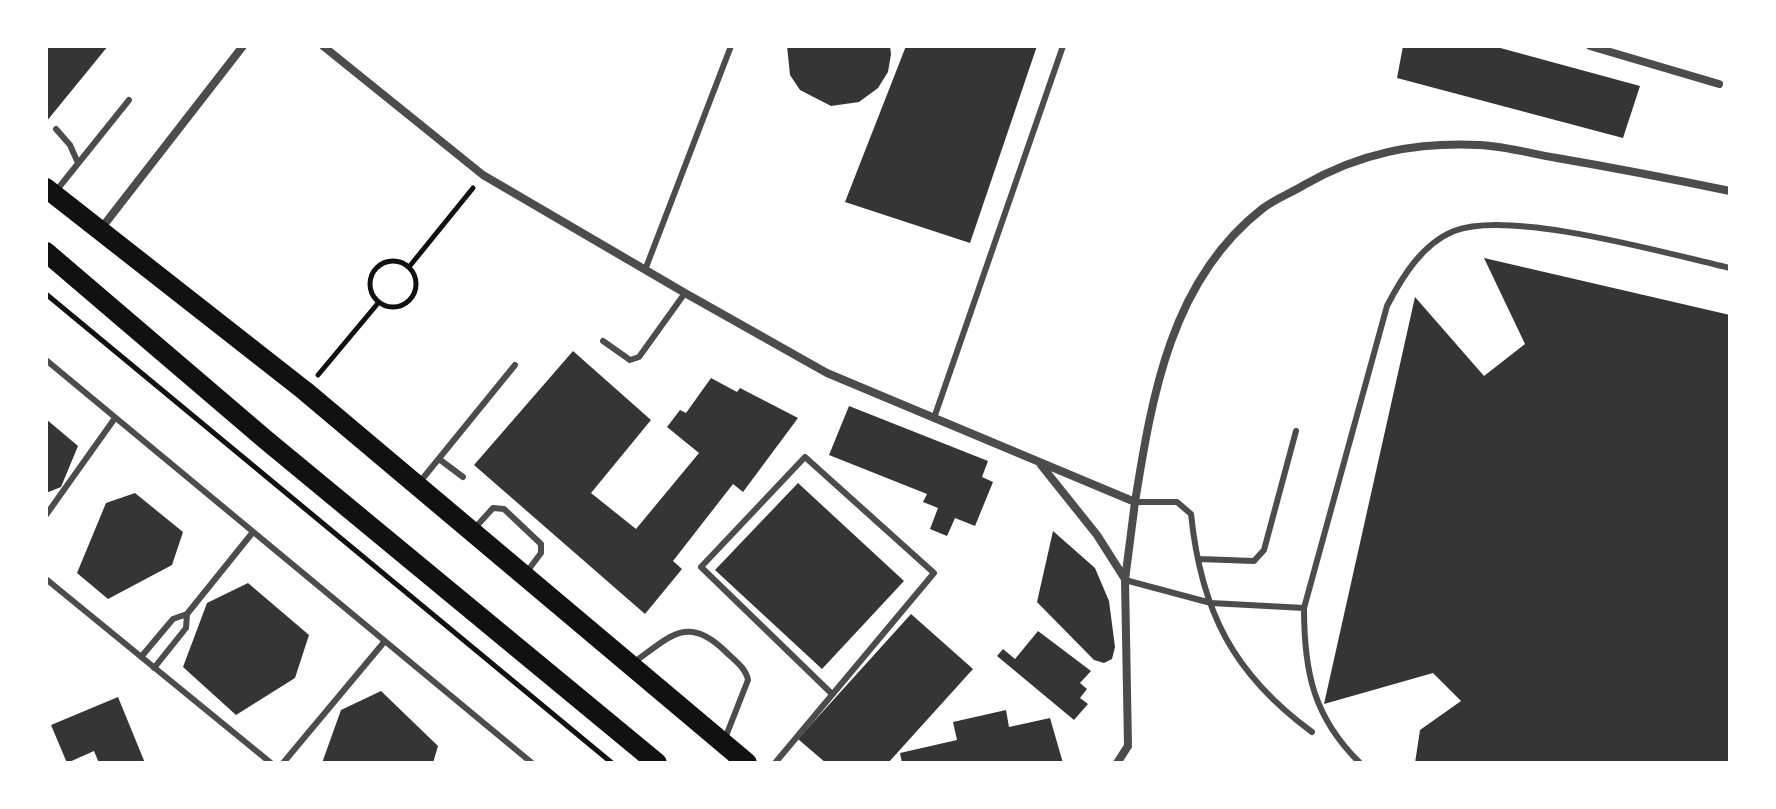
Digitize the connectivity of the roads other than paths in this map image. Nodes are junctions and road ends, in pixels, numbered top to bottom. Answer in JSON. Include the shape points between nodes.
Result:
{"nodes":[{"id":1,"x":243,"y":46,"type":"edge"},
{"id":2,"x":323,"y":46,"type":"edge"},
{"id":3,"x":731,"y":46,"type":"edge"},
{"id":4,"x":1063,"y":46,"type":"edge"},
{"id":5,"x":1590,"y":46,"type":"edge"},
{"id":6,"x":1719,"y":84,"type":"dead end"},
{"id":7,"x":129,"y":100,"type":"dead end"},
{"id":8,"x":56,"y":129,"type":"dead end"},
{"id":9,"x":78,"y":163,"type":"junction"},
{"id":10,"x":50,"y":191,"type":"edge"},
{"id":11,"x":1730,"y":191,"type":"edge"},
{"id":12,"x":100,"y":230,"type":"junction"},
{"id":13,"x":46,"y":252,"type":"edge"},
{"id":14,"x":1730,"y":268,"type":"edge"},
{"id":15,"x":645,"y":271,"type":"junction"},
{"id":16,"x":685,"y":293,"type":"junction"},
{"id":17,"x":603,"y":341,"type":"dead end"},
{"id":18,"x":46,"y":360,"type":"edge"},
{"id":19,"x":515,"y":365,"type":"dead end"},
{"id":20,"x":115,"y":418,"type":"junction"},
{"id":21,"x":934,"y":418,"type":"junction"},
{"id":22,"x":1296,"y":431,"type":"dead end"},
{"id":23,"x":439,"y":459,"type":"junction"},
{"id":24,"x":1038,"y":461,"type":"junction"},
{"id":25,"x":463,"y":477,"type":"dead end"},
{"id":26,"x":417,"y":486,"type":"junction"},
{"id":27,"x":1135,"y":502,"type":"junction"},
{"id":28,"x":46,"y":515,"type":"edge"},
{"id":29,"x":472,"y":531,"type":"junction"},
{"id":30,"x":253,"y":532,"type":"junction"},
{"id":31,"x":1199,"y":559,"type":"junction"},
{"id":32,"x":524,"y":576,"type":"junction"},
{"id":33,"x":46,"y":579,"type":"edge"},
{"id":34,"x":1125,"y":580,"type":"junction"},
{"id":35,"x":1211,"y":603,"type":"junction"},
{"id":36,"x":1304,"y":608,"type":"junction"},
{"id":37,"x":187,"y":614,"type":"junction"},
{"id":38,"x":385,"y":641,"type":"junction"},
{"id":39,"x":141,"y":657,"type":"junction"},
{"id":40,"x":630,"y":665,"type":"junction"},
{"id":41,"x":154,"y":668,"type":"junction"},
{"id":42,"x":831,"y":693,"type":"junction"},
{"id":43,"x":1312,"y":732,"type":"dead end"},
{"id":44,"x":723,"y":743,"type":"junction"},
{"id":45,"x":271,"y":763,"type":"edge"},
{"id":46,"x":283,"y":763,"type":"edge"},
{"id":47,"x":532,"y":763,"type":"edge"},
{"id":48,"x":657,"y":763,"type":"edge"},
{"id":49,"x":747,"y":763,"type":"edge"},
{"id":50,"x":775,"y":763,"type":"edge"},
{"id":51,"x":1117,"y":763,"type":"edge"},
{"id":52,"x":1360,"y":763,"type":"edge"}],
"edges":[{"from":1,"to":12,"type":"street"},
{"from":2,"to":15,"type":"street","via":[[483,175]]},
{"from":3,"to":15,"type":"lane"},
{"from":4,"to":21,"type":"lane"},
{"from":5,"to":6,"type":"street"},
{"from":7,"to":9,"type":"lane"},
{"from":8,"to":9,"type":"lane"},
{"from":9,"to":10,"type":"lane"},
{"from":10,"to":12,"type":"main road"},
{"from":11,"to":27,"type":"street","via":[[1482,145],[1364,156],[1320,176],[1263,208],[1226,244],[1196,285],[1154,395]]},
{"from":12,"to":26,"type":"main road"},
{"from":13,"to":48,"type":"main road"},
{"from":14,"to":36,"type":"lane","via":[[1588,236],[1498,224],[1454,231],[1407,266],[1387,306]]},
{"from":15,"to":16,"type":"street"},
{"from":16,"to":17,"type":"lane","via":[[639,357],[630,360]]},
{"from":16,"to":21,"type":"street","via":[[827,373]]},
{"from":18,"to":20,"type":"lane"},
{"from":19,"to":23,"type":"lane"},
{"from":20,"to":28,"type":"lane"},
{"from":20,"to":30,"type":"lane"},
{"from":21,"to":24,"type":"street"},
{"from":22,"to":31,"type":"lane","via":[[1264,550],[1254,561]]},
{"from":23,"to":25,"type":"lane"},
{"from":23,"to":26,"type":"lane"},
{"from":24,"to":27,"type":"street"},
{"from":24,"to":34,"type":"street"},
{"from":26,"to":29,"type":"main road"},
{"from":27,"to":31,"type":"lane","via":[[1177,502],[1185,507]]},
{"from":27,"to":34,"type":"street"},
{"from":29,"to":32,"type":"main road"},
{"from":29,"to":32,"type":"lane","via":[[493,508],[504,509],[541,544],[541,553]]},
{"from":30,"to":37,"type":"lane"},
{"from":30,"to":38,"type":"lane"},
{"from":31,"to":35,"type":"lane"},
{"from":32,"to":40,"type":"main road"},
{"from":33,"to":39,"type":"lane"},
{"from":34,"to":35,"type":"lane"},
{"from":34,"to":51,"type":"street","via":[[1128,746]]},
{"from":35,"to":36,"type":"lane"},
{"from":35,"to":43,"type":"lane","via":[[1246,675]]},
{"from":36,"to":52,"type":"lane","via":[[1304,655],[1311,687],[1322,713]]},
{"from":37,"to":39,"type":"lane","via":[[173,619]]},
{"from":37,"to":41,"type":"lane","via":[[186,628]]},
{"from":38,"to":46,"type":"lane"},
{"from":38,"to":47,"type":"lane"},
{"from":39,"to":41,"type":"lane"},
{"from":40,"to":44,"type":"main road"},
{"from":40,"to":44,"type":"lane","via":[[680,632],[698,630],[713,639],[748,680]]},
{"from":41,"to":45,"type":"lane"},
{"from":42,"to":42,"type":"lane","via":[[701,567],[805,457],[934,573]]},
{"from":42,"to":50,"type":"lane"},
{"from":44,"to":49,"type":"main road"}]}
